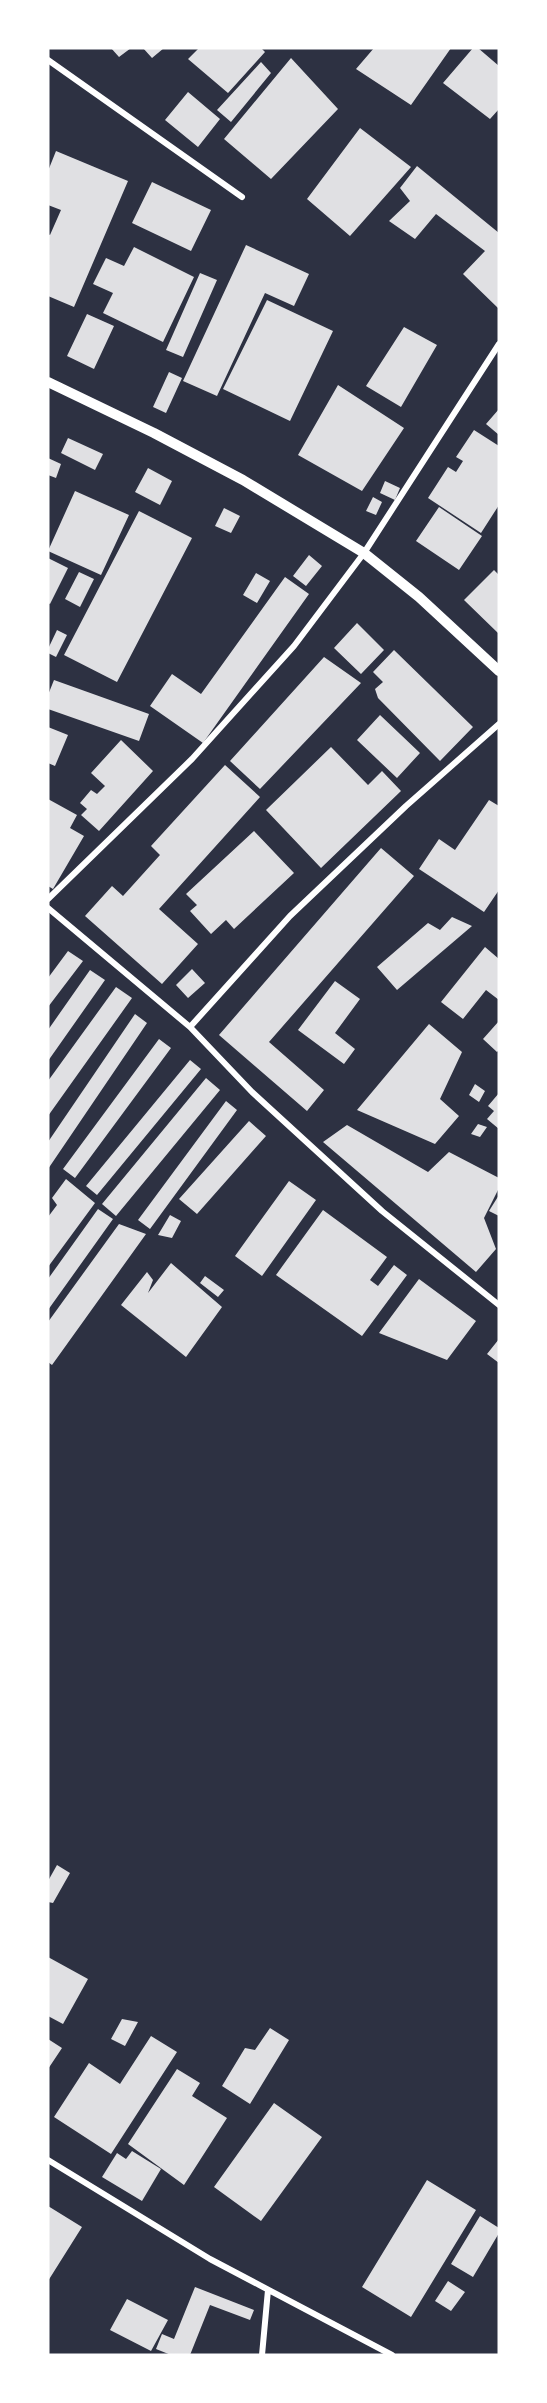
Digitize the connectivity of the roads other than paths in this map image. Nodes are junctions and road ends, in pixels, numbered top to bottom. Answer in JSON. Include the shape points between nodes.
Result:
{"nodes":[{"id":1,"x":48,"y":60,"type":"edge"},
{"id":2,"x":242,"y":197,"type":"dead end"},
{"id":3,"x":499,"y":344,"type":"edge"},
{"id":4,"x":48,"y":382,"type":"edge"},
{"id":5,"x":364,"y":554,"type":"junction"},
{"id":6,"x":499,"y":671,"type":"edge"},
{"id":7,"x":499,"y":724,"type":"edge"},
{"id":8,"x":48,"y":899,"type":"edge"},
{"id":9,"x":48,"y":908,"type":"edge"},
{"id":10,"x":190,"y":1027,"type":"junction"},
{"id":11,"x":499,"y":1305,"type":"edge"},
{"id":12,"x":48,"y":2160,"type":"edge"},
{"id":13,"x":268,"y":2290,"type":"junction"},
{"id":14,"x":262,"y":2355,"type":"edge"},
{"id":15,"x":392,"y":2355,"type":"edge"}],
"edges":[{"from":1,"to":2,"type":"street"},
{"from":3,"to":5,"type":"street"},
{"from":4,"to":5,"type":"street","via":[[243,480]]},
{"from":5,"to":6,"type":"street","via":[[419,597]]},
{"from":5,"to":8,"type":"street","via":[[294,646],[192,759]]},
{"from":7,"to":10,"type":"street","via":[[290,916]]},
{"from":9,"to":10,"type":"street"},
{"from":10,"to":11,"type":"street","via":[[252,1092],[382,1211]]},
{"from":12,"to":13,"type":"street"},
{"from":13,"to":14,"type":"street"},
{"from":13,"to":15,"type":"street"}]}
